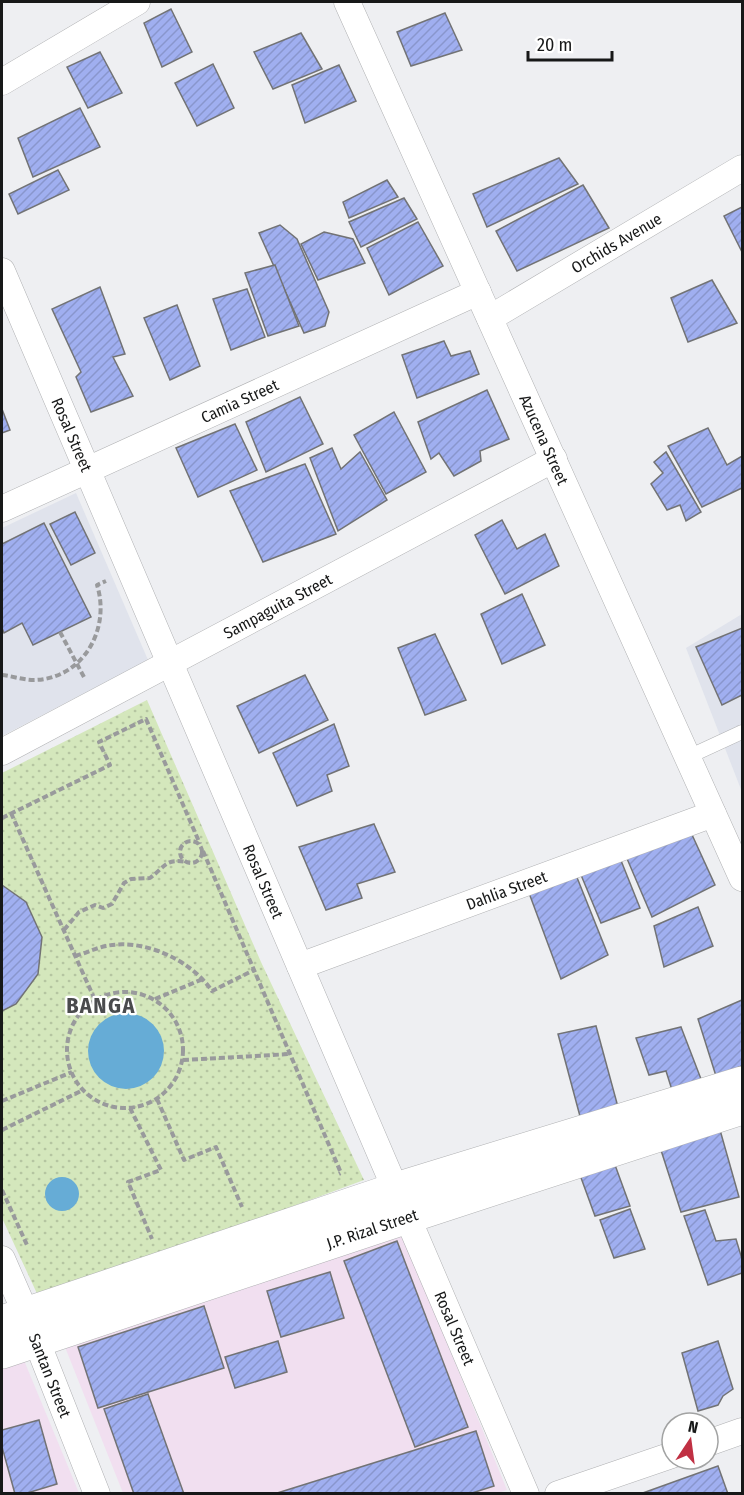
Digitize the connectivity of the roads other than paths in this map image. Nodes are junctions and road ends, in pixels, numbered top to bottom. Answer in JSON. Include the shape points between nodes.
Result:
{"nodes":[{"id":1,"x":137,"y":2,"type":"edge"},
{"id":2,"x":347,"y":2,"type":"edge"},
{"id":3,"x":2,"y":82,"type":"edge"},
{"id":4,"x":742,"y":168,"type":"edge"},
{"id":5,"x":2,"y":271,"type":"edge"},
{"id":6,"x":478,"y":292,"type":"junction"},
{"id":7,"x":490,"y":318,"type":"junction"},
{"id":8,"x":554,"y":459,"type":"junction"},
{"id":9,"x":87,"y":470,"type":"junction"},
{"id":10,"x":2,"y":509,"type":"edge"},
{"id":11,"x":169,"y":662,"type":"junction"},
{"id":12,"x":742,"y":732,"type":"edge"},
{"id":13,"x":2,"y":752,"type":"edge"},
{"id":14,"x":688,"y":757,"type":"junction"},
{"id":15,"x":713,"y":813,"type":"junction"},
{"id":16,"x":742,"y":878,"type":"edge"},
{"id":17,"x":300,"y":966,"type":"junction"},
{"id":18,"x":742,"y":1083,"type":"edge"},
{"id":19,"x":742,"y":1108,"type":"edge"},
{"id":20,"x":402,"y":1203,"type":"junction"},
{"id":21,"x":2,"y":1260,"type":"edge"},
{"id":22,"x":22,"y":1325,"type":"edge"},
{"id":23,"x":2,"y":1352,"type":"edge"},
{"id":24,"x":742,"y":1431,"type":"edge"},
{"id":25,"x":720,"y":1439,"type":"edge"},
{"id":26,"x":660,"y":1459,"type":"edge"},
{"id":27,"x":97,"y":1494,"type":"edge"},
{"id":28,"x":526,"y":1494,"type":"edge"},
{"id":29,"x":558,"y":1494,"type":"edge"}],
"edges":[{"from":1,"to":3,"type":"street"},
{"from":2,"to":6,"type":"street","name":"Azucena Street"},
{"from":4,"to":7,"type":"street","name":"Orchids Avenue"},
{"from":5,"to":9,"type":"street","name":"Rosal Street"},
{"from":6,"to":7,"type":"street","name":"Azucena Street"},
{"from":6,"to":9,"type":"street","name":"Camia Street"},
{"from":7,"to":8,"type":"street","name":"Azucena Street"},
{"from":8,"to":11,"type":"street","name":"Sampaguita Street"},
{"from":8,"to":14,"type":"street","name":"Azucena Street"},
{"from":9,"to":10,"type":"street","name":"Camia Street"},
{"from":9,"to":11,"type":"street","name":"Rosal Street"},
{"from":11,"to":13,"type":"street","name":"Sampaguita Street"},
{"from":11,"to":17,"type":"street","name":"Rosal Street"},
{"from":12,"to":14,"type":"lane"},
{"from":14,"to":15,"type":"street","name":"Azucena Street"},
{"from":15,"to":16,"type":"street","name":"Azucena Street"},
{"from":15,"to":17,"type":"street","name":"Dahlia Street"},
{"from":17,"to":20,"type":"street","name":"Rosal Street"},
{"from":18,"to":20,"type":"main road","name":"J.P. Rizal Street"},
{"from":19,"to":20,"type":"main road","name":"J.P. Rizal Street"},
{"from":20,"to":22,"type":"main road","name":"J.P. Rizal Street"},
{"from":20,"to":28,"type":"street","name":"Rosal Street"},
{"from":21,"to":22,"type":"street","name":"Santan Street"},
{"from":22,"to":23,"type":"main road","name":"J.P. Rizal Street"},
{"from":22,"to":27,"type":"street","name":"Santan Street"},
{"from":24,"to":25,"type":"street"},
{"from":26,"to":29,"type":"street"}]}
